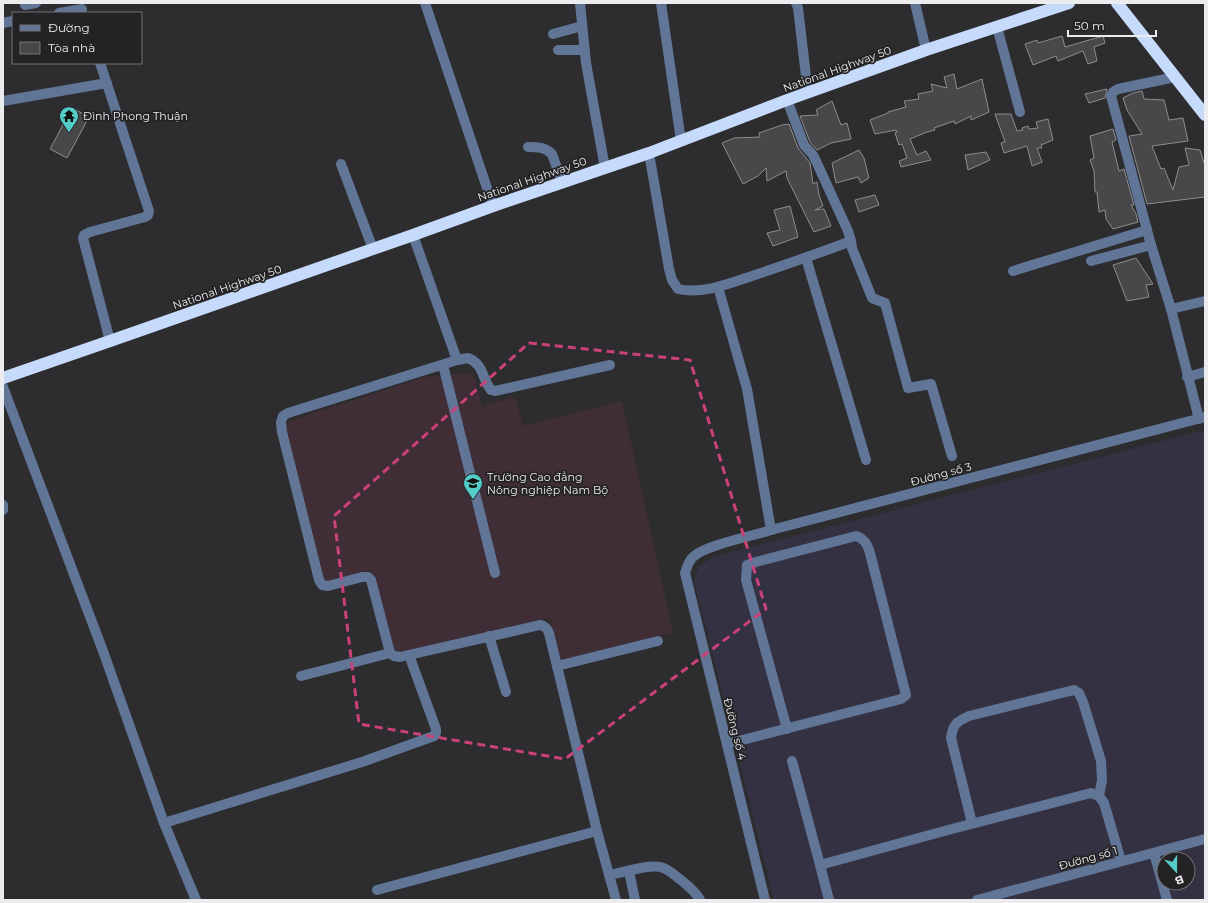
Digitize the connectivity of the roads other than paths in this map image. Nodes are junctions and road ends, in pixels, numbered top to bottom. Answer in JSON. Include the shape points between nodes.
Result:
{"nodes":[{"id":1,"x":36,"y":3,"type":"edge"},
{"id":2,"x":425,"y":3,"type":"edge"},
{"id":3,"x":580,"y":3,"type":"edge"},
{"id":4,"x":661,"y":3,"type":"edge"},
{"id":5,"x":796,"y":3,"type":"edge"},
{"id":6,"x":915,"y":3,"type":"edge"},
{"id":7,"x":1069,"y":3,"type":"edge"},
{"id":8,"x":1117,"y":3,"type":"edge"},
{"id":9,"x":25,"y":5,"type":"dead end"},
{"id":10,"x":82,"y":8,"type":"edge"},
{"id":11,"x":64,"y":12,"type":"edge"},
{"id":12,"x":582,"y":26,"type":"junction"},
{"id":13,"x":997,"y":27,"type":"junction"},
{"id":14,"x":553,"y":34,"type":"dead end"},
{"id":15,"x":558,"y":50,"type":"dead end"},
{"id":16,"x":585,"y":50,"type":"junction"},
{"id":17,"x":926,"y":50,"type":"junction"},
{"id":18,"x":100,"y":64,"type":"edge"},
{"id":19,"x":1175,"y":77,"type":"junction"},
{"id":20,"x":107,"y":83,"type":"junction"},
{"id":21,"x":808,"y":93,"type":"junction"},
{"id":22,"x":787,"y":100,"type":"junction"},
{"id":23,"x":3,"y":101,"type":"edge"},
{"id":24,"x":1203,"y":111,"type":"edge"},
{"id":25,"x":1020,"y":112,"type":"dead end"},
{"id":26,"x":681,"y":141,"type":"junction"},
{"id":27,"x":528,"y":147,"type":"dead end"},
{"id":28,"x":649,"y":153,"type":"junction"},
{"id":29,"x":341,"y":164,"type":"dead end"},
{"id":30,"x":605,"y":168,"type":"junction"},
{"id":31,"x":562,"y":182,"type":"junction"},
{"id":32,"x":493,"y":206,"type":"junction"},
{"id":33,"x":1147,"y":230,"type":"junction"},
{"id":34,"x":413,"y":236,"type":"junction"},
{"id":35,"x":851,"y":241,"type":"junction"},
{"id":36,"x":1151,"y":245,"type":"junction"},
{"id":37,"x":373,"y":249,"type":"junction"},
{"id":38,"x":806,"y":258,"type":"junction"},
{"id":39,"x":1091,"y":261,"type":"dead end"},
{"id":40,"x":1013,"y":271,"type":"dead end"},
{"id":41,"x":718,"y":287,"type":"junction"},
{"id":42,"x":1205,"y":301,"type":"edge"},
{"id":43,"x":1171,"y":309,"type":"junction"},
{"id":44,"x":110,"y":342,"type":"junction"},
{"id":45,"x":457,"y":360,"type":"junction"},
{"id":46,"x":443,"y":365,"type":"junction"},
{"id":47,"x":610,"y":365,"type":"dead end"},
{"id":48,"x":1205,"y":372,"type":"edge"},
{"id":49,"x":1187,"y":377,"type":"junction"},
{"id":50,"x":3,"y":378,"type":"edge"},
{"id":51,"x":3,"y":387,"type":"edge"},
{"id":52,"x":1202,"y":418,"type":"edge"},
{"id":53,"x":952,"y":456,"type":"dead end"},
{"id":54,"x":866,"y":460,"type":"dead end"},
{"id":55,"x":3,"y":505,"type":"edge"},
{"id":56,"x":3,"y":510,"type":"edge"},
{"id":57,"x":771,"y":530,"type":"junction"},
{"id":58,"x":688,"y":563,"type":"joint"},
{"id":59,"x":495,"y":573,"type":"dead end"},
{"id":60,"x":489,"y":636,"type":"junction"},
{"id":61,"x":658,"y":642,"type":"dead end"},
{"id":62,"x":390,"y":653,"type":"junction"},
{"id":63,"x":409,"y":655,"type":"junction"},
{"id":64,"x":557,"y":666,"type":"junction"},
{"id":65,"x":301,"y":676,"type":"dead end"},
{"id":66,"x":506,"y":692,"type":"dead end"},
{"id":67,"x":787,"y":729,"type":"junction"},
{"id":68,"x":727,"y":744,"type":"junction"},
{"id":69,"x":792,"y":761,"type":"dead end"},
{"id":70,"x":1099,"y":796,"type":"junction"},
{"id":71,"x":164,"y":823,"type":"junction"},
{"id":72,"x":972,"y":823,"type":"junction"},
{"id":73,"x":597,"y":831,"type":"junction"},
{"id":74,"x":1205,"y":839,"type":"edge"},
{"id":75,"x":1154,"y":853,"type":"junction"},
{"id":76,"x":1121,"y":861,"type":"junction"},
{"id":77,"x":820,"y":865,"type":"junction"},
{"id":78,"x":629,"y":871,"type":"junction"},
{"id":79,"x":609,"y":875,"type":"junction"},
{"id":80,"x":377,"y":890,"type":"dead end"},
{"id":81,"x":196,"y":900,"type":"edge"},
{"id":82,"x":616,"y":900,"type":"edge"},
{"id":83,"x":635,"y":900,"type":"edge"},
{"id":84,"x":700,"y":900,"type":"edge"},
{"id":85,"x":765,"y":900,"type":"edge"},
{"id":86,"x":829,"y":900,"type":"edge"},
{"id":87,"x":977,"y":900,"type":"edge"},
{"id":88,"x":1167,"y":900,"type":"edge"}],
"edges":[{"from":1,"to":9,"type":"street"},
{"from":2,"to":32,"type":"street"},
{"from":3,"to":12,"type":"street"},
{"from":4,"to":26,"type":"street"},
{"from":5,"to":21,"type":"street"},
{"from":6,"to":17,"type":"street"},
{"from":7,"to":13,"type":"highway","name":"National Highway 50"},
{"from":8,"to":19,"type":"highway"},
{"from":10,"to":11,"type":"street"},
{"from":12,"to":14,"type":"street"},
{"from":12,"to":16,"type":"street"},
{"from":13,"to":17,"type":"highway","name":"National Highway 50"},
{"from":13,"to":25,"type":"street"},
{"from":15,"to":16,"type":"street"},
{"from":16,"to":30,"type":"street"},
{"from":17,"to":21,"type":"highway","name":"National Highway 50"},
{"from":18,"to":20,"type":"street"},
{"from":19,"to":24,"type":"highway"},
{"from":19,"to":33,"type":"street","via":[[1118,89],[1111,96]]},
{"from":20,"to":23,"type":"street"},
{"from":20,"to":44,"type":"street","via":[[149,212],[145,217],[90,232],[83,238]]},
{"from":21,"to":22,"type":"highway","name":"National Highway 50"},
{"from":22,"to":26,"type":"highway","name":"National Highway 50"},
{"from":22,"to":35,"type":"street","via":[[804,145],[816,161]]},
{"from":26,"to":28,"type":"highway","name":"National Highway 50"},
{"from":27,"to":31,"type":"street","via":[[549,150]]},
{"from":28,"to":30,"type":"highway","name":"National Highway 50"},
{"from":28,"to":41,"type":"street","via":[[669,269],[675,286],[683,290]]},
{"from":29,"to":37,"type":"street"},
{"from":30,"to":31,"type":"highway","name":"National Highway 50"},
{"from":31,"to":32,"type":"highway","name":"National Highway 50"},
{"from":32,"to":34,"type":"highway","name":"National Highway 50"},
{"from":33,"to":36,"type":"street"},
{"from":33,"to":40,"type":"street"},
{"from":34,"to":37,"type":"highway","name":"National Highway 50"},
{"from":34,"to":45,"type":"street"},
{"from":35,"to":38,"type":"street"},
{"from":35,"to":53,"type":"street","via":[[872,298],[885,302],[908,388],[932,384]]},
{"from":36,"to":39,"type":"street"},
{"from":36,"to":43,"type":"street"},
{"from":37,"to":44,"type":"highway","name":"National Highway 50"},
{"from":38,"to":41,"type":"street"},
{"from":38,"to":54,"type":"street"},
{"from":41,"to":57,"type":"street","via":[[747,389]]},
{"from":42,"to":43,"type":"street"},
{"from":43,"to":49,"type":"street"},
{"from":44,"to":50,"type":"highway","name":"National Highway 50"},
{"from":45,"to":46,"type":"street"},
{"from":45,"to":47,"type":"street","via":[[472,360],[484,373],[488,387],[494,391]]},
{"from":46,"to":59,"type":"street"},
{"from":46,"to":62,"type":"street","via":[[288,413],[283,416],[281,422],[319,580],[322,585],[328,586],[362,577],[371,580]]},
{"from":48,"to":49,"type":"street"},
{"from":49,"to":52,"type":"street"},
{"from":51,"to":71,"type":"street","via":[[103,651]]},
{"from":52,"to":57,"type":"street","name":"Đường số 3"},
{"from":55,"to":56,"type":"street"},
{"from":57,"to":58,"type":"street","name":"Đường số 3","via":[[704,550]]},
{"from":58,"to":68,"type":"street","name":"Đường số 4","via":[[685,573]]},
{"from":60,"to":63,"type":"street"},
{"from":60,"to":64,"type":"street","via":[[545,626]]},
{"from":60,"to":66,"type":"street"},
{"from":61,"to":64,"type":"street"},
{"from":62,"to":63,"type":"street","via":[[394,656]]},
{"from":62,"to":65,"type":"street"},
{"from":63,"to":71,"type":"street","via":[[436,729],[434,736],[362,762]]},
{"from":64,"to":73,"type":"street"},
{"from":67,"to":67,"type":"street","via":[[746,580],[747,565],[856,536],[862,538],[867,543],[906,695],[902,699]]},
{"from":67,"to":68,"type":"street"},
{"from":68,"to":85,"type":"street","name":"Đường số 4"},
{"from":69,"to":77,"type":"street"},
{"from":70,"to":72,"type":"street","via":[[1091,793]]},
{"from":70,"to":72,"type":"street","via":[[1102,780],[1101,761],[1083,702],[1079,693],[1074,690],[969,716],[957,722],[952,729],[951,738]]},
{"from":70,"to":76,"type":"street","via":[[1104,804]]},
{"from":71,"to":81,"type":"street"},
{"from":72,"to":77,"type":"street"},
{"from":73,"to":79,"type":"street"},
{"from":73,"to":80,"type":"street"},
{"from":74,"to":75,"type":"street","name":"Đường số 1"},
{"from":75,"to":76,"type":"street","name":"Đường số 1"},
{"from":75,"to":88,"type":"street"},
{"from":76,"to":87,"type":"street","name":"Đường số 1"},
{"from":77,"to":86,"type":"street"},
{"from":78,"to":79,"type":"street"},
{"from":78,"to":83,"type":"street"},
{"from":78,"to":84,"type":"street","via":[[655,866],[665,868]]},
{"from":79,"to":82,"type":"street"}]}
